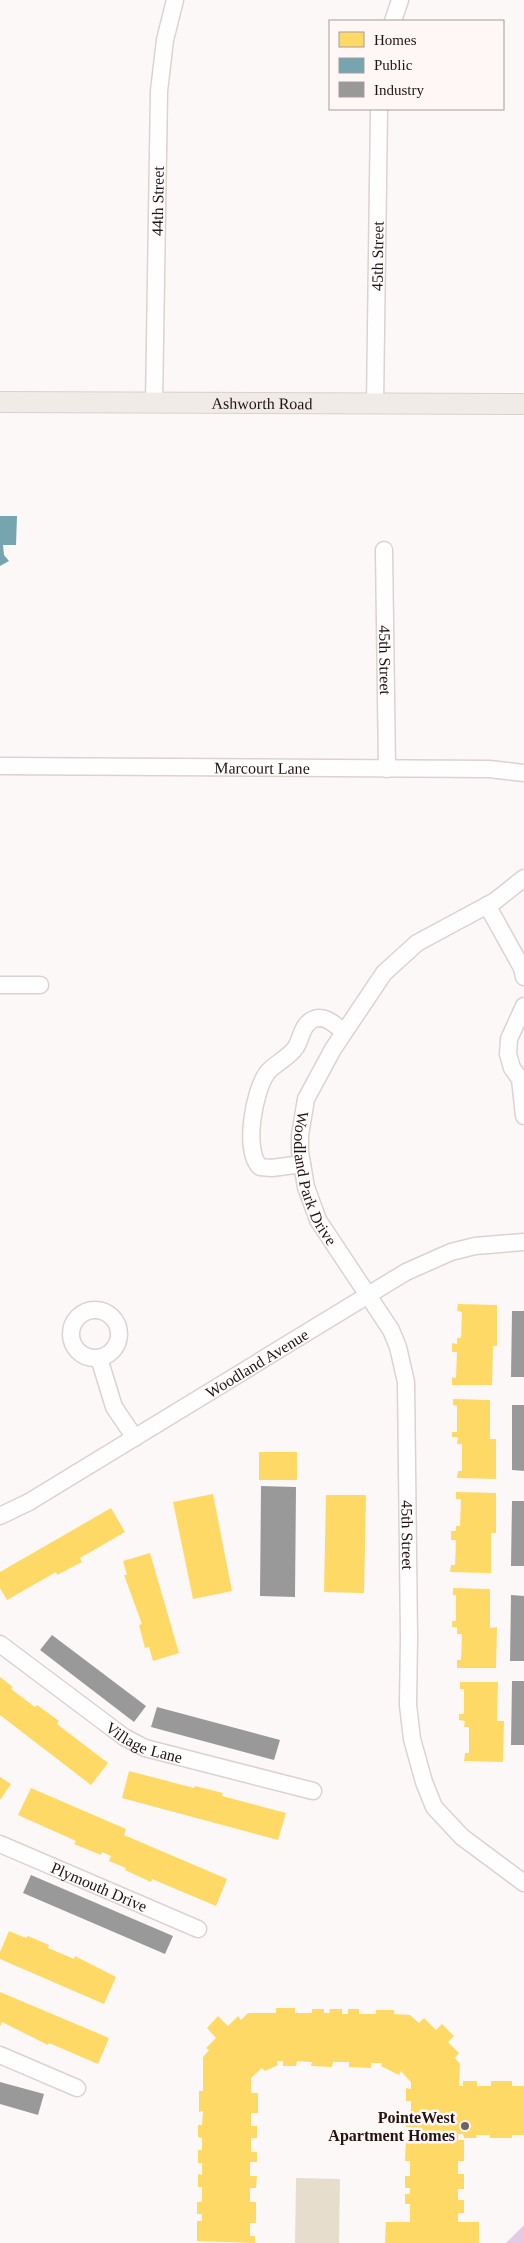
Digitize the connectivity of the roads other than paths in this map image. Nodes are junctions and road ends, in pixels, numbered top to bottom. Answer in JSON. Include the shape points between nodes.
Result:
{"nodes":[{"id":1,"x":175,"y":0,"type":"edge"},
{"id":2,"x":400,"y":0,"type":"edge"},
{"id":3,"x":394,"y":20,"type":"edge"},
{"id":4,"x":379,"y":110,"type":"edge"},
{"id":5,"x":0,"y":402,"type":"edge"},
{"id":6,"x":154,"y":403,"type":"junction"},
{"id":7,"x":375,"y":404,"type":"junction"},
{"id":8,"x":524,"y":404,"type":"edge"},
{"id":9,"x":384,"y":550,"type":"dead end"},
{"id":10,"x":0,"y":766,"type":"edge"},
{"id":11,"x":387,"y":769,"type":"junction"},
{"id":12,"x":524,"y":773,"type":"edge"},
{"id":13,"x":524,"y":878,"type":"edge"},
{"id":14,"x":487,"y":905,"type":"junction"},
{"id":15,"x":524,"y":977,"type":"edge"},
{"id":16,"x":0,"y":985,"type":"edge"},
{"id":17,"x":40,"y":985,"type":"dead end"},
{"id":18,"x":524,"y":1006,"type":"edge"},
{"id":19,"x":344,"y":1032,"type":"junction"},
{"id":20,"x":522,"y":1079,"type":"edge"},
{"id":21,"x":524,"y":1116,"type":"edge"},
{"id":22,"x":302,"y":1164,"type":"junction"},
{"id":23,"x":524,"y":1242,"type":"edge"},
{"id":24,"x":368,"y":1296,"type":"junction"},
{"id":25,"x":99,"y":1358,"type":"dead end"},
{"id":26,"x":135,"y":1438,"type":"junction"},
{"id":27,"x":0,"y":1516,"type":"edge"},
{"id":28,"x":0,"y":1644,"type":"edge"},
{"id":29,"x":314,"y":1791,"type":"dead end"},
{"id":30,"x":0,"y":1844,"type":"edge"},
{"id":31,"x":524,"y":1883,"type":"edge"},
{"id":32,"x":198,"y":1929,"type":"dead end"},
{"id":33,"x":0,"y":2055,"type":"edge"},
{"id":34,"x":77,"y":2088,"type":"dead end"}],
"edges":[{"from":1,"to":6,"type":"street","name":"44th Street","via":[[159,90]]},
{"from":2,"to":3,"type":"street"},
{"from":4,"to":7,"type":"street","name":"45th Street"},
{"from":5,"to":6,"type":"main road","name":"Ashworth Road"},
{"from":6,"to":7,"type":"main road","name":"Ashworth Road"},
{"from":7,"to":8,"type":"main road","name":"Ashworth Road"},
{"from":9,"to":11,"type":"street","name":"45th Street"},
{"from":10,"to":11,"type":"street","name":"Marcourt Lane"},
{"from":11,"to":12,"type":"street","name":"Marcourt Lane","via":[[489,769]]},
{"from":13,"to":14,"type":"street","name":"Woodland Park Drive"},
{"from":14,"to":15,"type":"street"},
{"from":14,"to":19,"type":"street","name":"Woodland Park Drive","via":[[417,942],[404,953],[384,973]]},
{"from":16,"to":17,"type":"street"},
{"from":18,"to":20,"type":"street","via":[[509,1039],[508,1054],[512,1068]]},
{"from":19,"to":22,"type":"street","name":"Woodland Park Drive","via":[[306,1100],[300,1134]]},
{"from":19,"to":22,"type":"street","via":[[326,1018],[306,1024],[296,1048],[269,1071],[261,1083],[251,1135],[254,1161],[260,1167],[272,1168]]},
{"from":20,"to":21,"type":"street"},
{"from":22,"to":24,"type":"street","name":"Woodland Park Drive","via":[[318,1220]]},
{"from":23,"to":24,"type":"street","name":"Woodland Avenue","via":[[475,1246],[452,1252],[406,1272]]},
{"from":24,"to":26,"type":"street","name":"Woodland Avenue"},
{"from":24,"to":31,"type":"street","name":"45th Street","via":[[391,1330],[406,1382],[408,1706],[412,1739],[434,1807],[462,1837]]},
{"from":25,"to":26,"type":"street","via":[[114,1407]]},
{"from":26,"to":27,"type":"street","name":"Woodland Avenue"},
{"from":28,"to":29,"type":"street","name":"Village Lane","via":[[124,1737],[145,1748]]},
{"from":30,"to":32,"type":"street","name":"Plymouth Drive"},
{"from":33,"to":34,"type":"street"}]}
